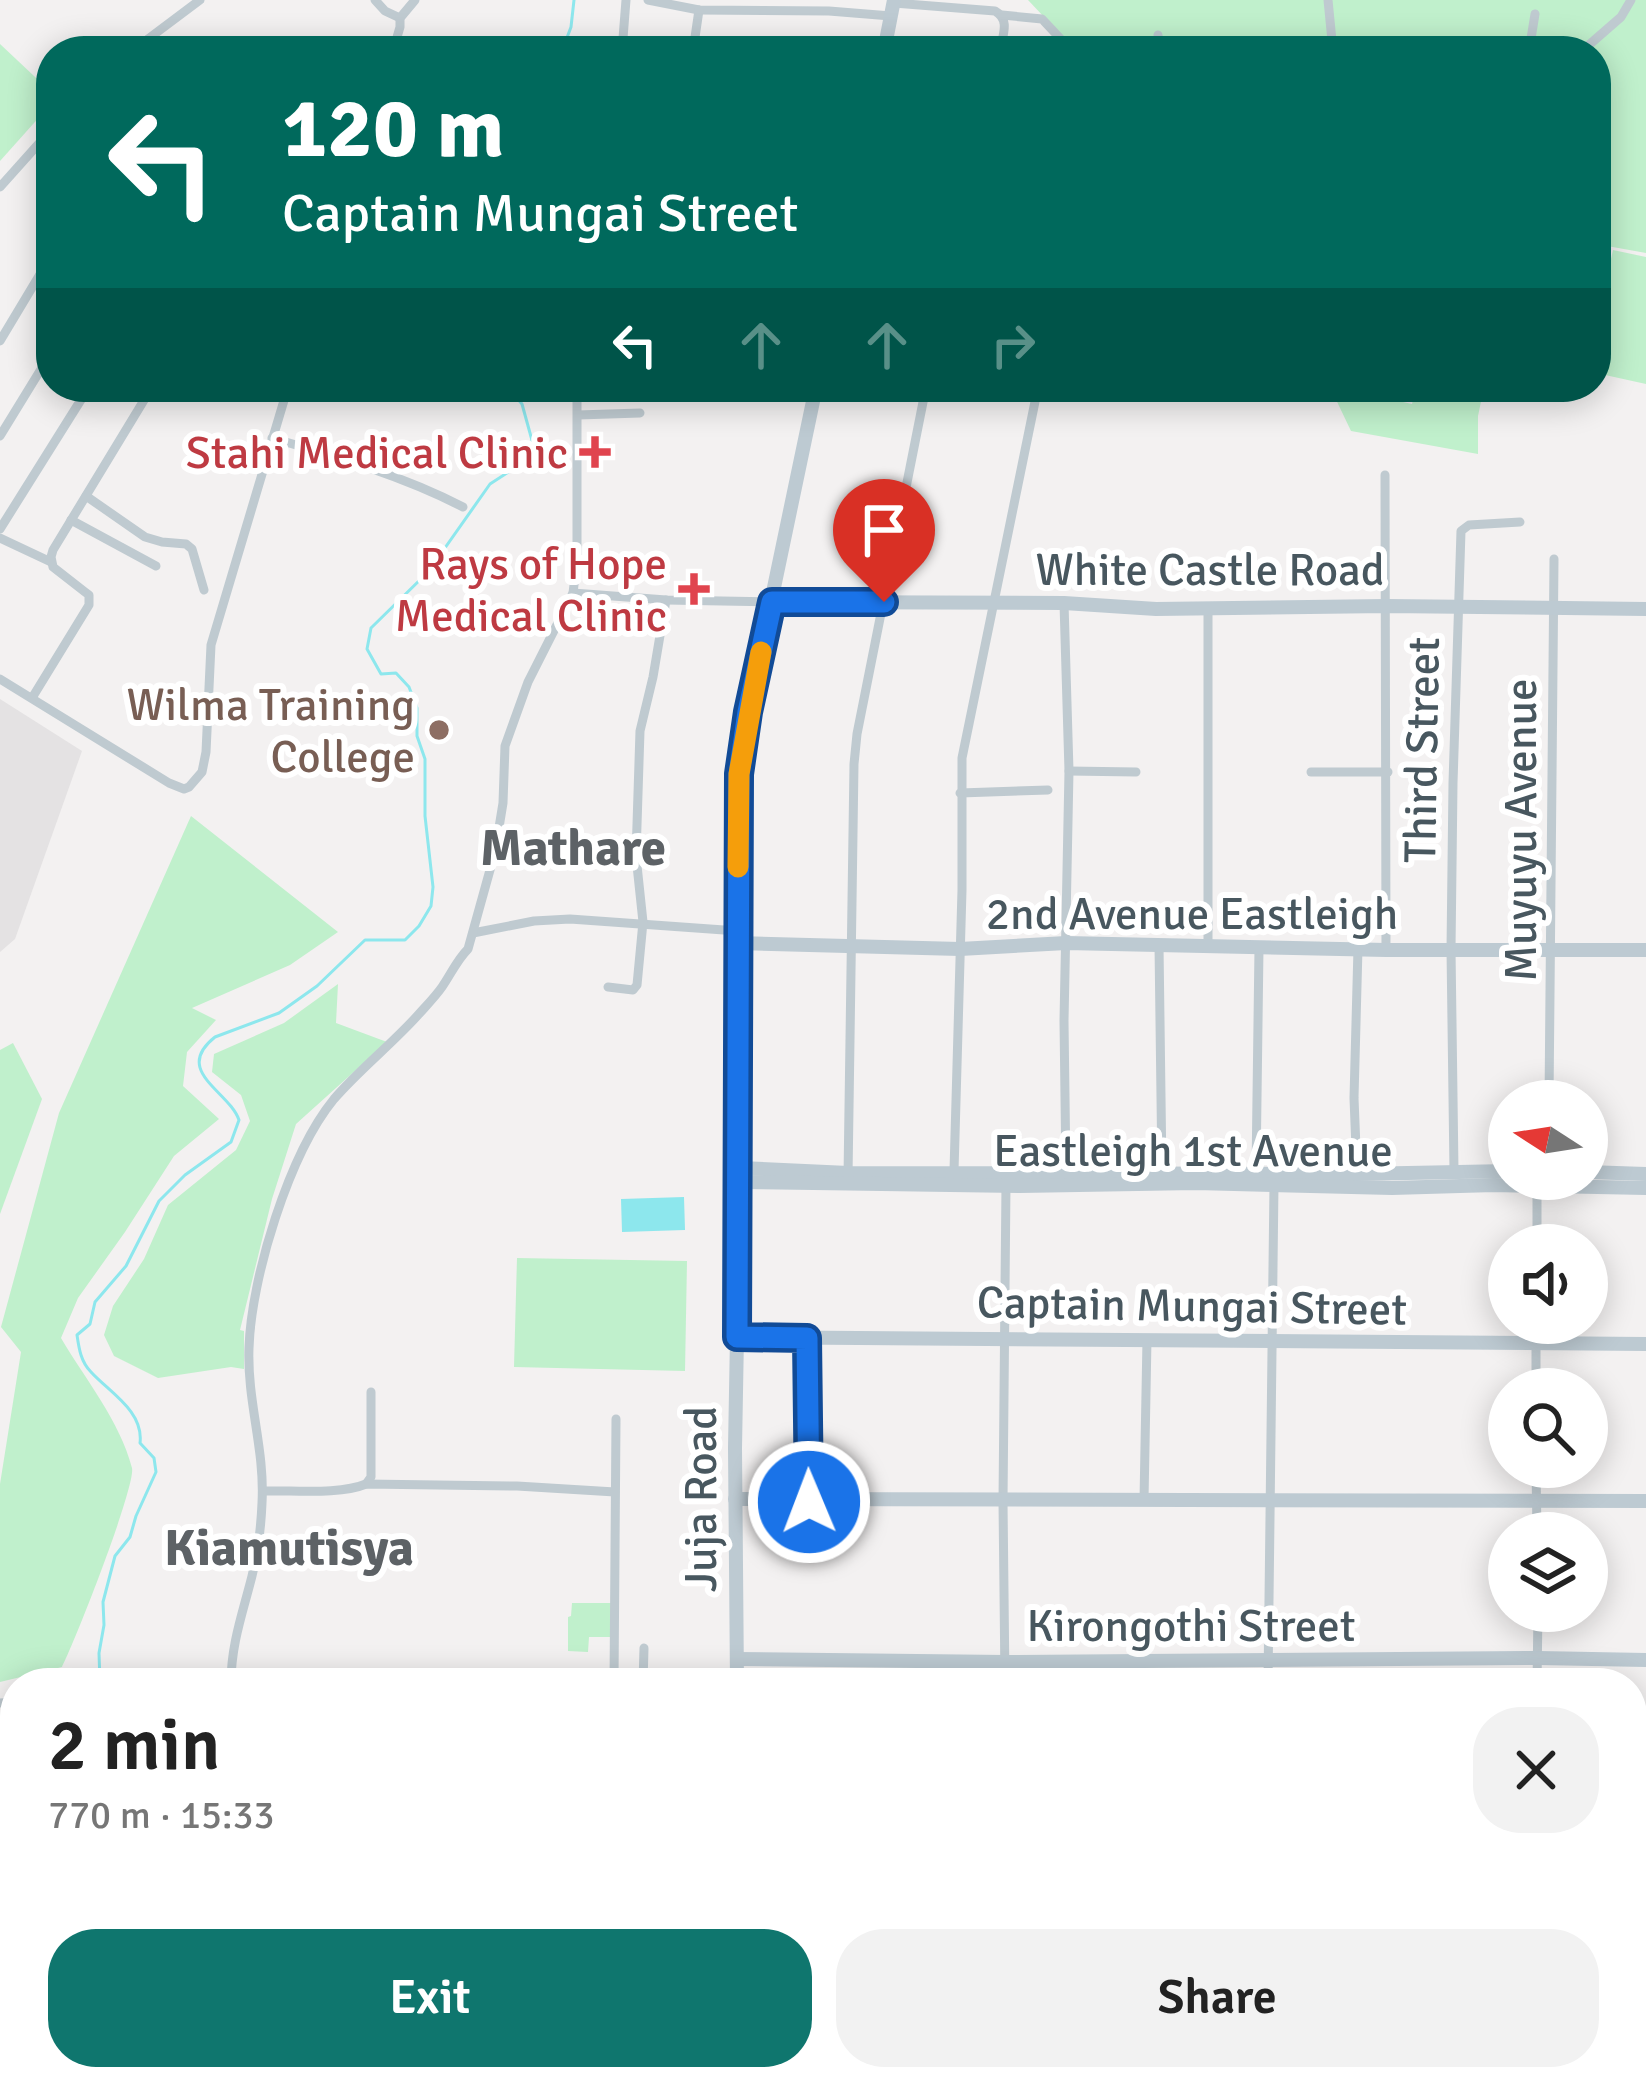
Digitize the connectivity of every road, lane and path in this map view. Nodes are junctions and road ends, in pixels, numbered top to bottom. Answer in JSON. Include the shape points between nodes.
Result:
{"nodes":[{"id":1,"x":200,"y":0,"type":"edge"},
{"id":2,"x":375,"y":0,"type":"edge"},
{"id":3,"x":415,"y":0,"type":"edge"},
{"id":4,"x":626,"y":0,"type":"edge"},
{"id":5,"x":648,"y":0,"type":"edge"},
{"id":6,"x":1328,"y":0,"type":"edge"},
{"id":7,"x":1630,"y":0,"type":"edge"},
{"id":8,"x":807,"y":6,"type":"edge"},
{"id":9,"x":893,"y":6,"type":"edge"},
{"id":10,"x":699,"y":10,"type":"junction"},
{"id":11,"x":1535,"y":14,"type":"dead end"},
{"id":12,"x":1002,"y":15,"type":"junction"},
{"id":13,"x":400,"y":17,"type":"junction"},
{"id":14,"x":152,"y":36,"type":"edge"},
{"id":15,"x":397,"y":36,"type":"edge"},
{"id":16,"x":623,"y":36,"type":"edge"},
{"id":17,"x":695,"y":36,"type":"edge"},
{"id":18,"x":887,"y":36,"type":"edge"},
{"id":19,"x":1003,"y":36,"type":"edge"},
{"id":20,"x":1058,"y":36,"type":"edge"},
{"id":21,"x":1332,"y":36,"type":"edge"},
{"id":22,"x":1531,"y":36,"type":"edge"},
{"id":23,"x":1599,"y":36,"type":"edge"},
{"id":24,"x":36,"y":147,"type":"edge"},
{"id":25,"x":0,"y":187,"type":"edge"},
{"id":26,"x":36,"y":281,"type":"edge"},
{"id":27,"x":0,"y":341,"type":"edge"},
{"id":28,"x":36,"y":377,"type":"edge"},
{"id":29,"x":80,"y":402,"type":"edge"},
{"id":30,"x":143,"y":402,"type":"edge"},
{"id":31,"x":284,"y":402,"type":"edge"},
{"id":32,"x":578,"y":402,"type":"edge"},
{"id":33,"x":813,"y":402,"type":"edge"},
{"id":34,"x":923,"y":402,"type":"edge"},
{"id":35,"x":1035,"y":402,"type":"edge"},
{"id":36,"x":640,"y":412,"type":"dead end"},
{"id":37,"x":578,"y":415,"type":"junction"},
{"id":38,"x":0,"y":436,"type":"edge"},
{"id":39,"x":272,"y":438,"type":"junction"},
{"id":40,"x":1385,"y":475,"type":"dead end"},
{"id":41,"x":86,"y":496,"type":"junction"},
{"id":42,"x":463,"y":508,"type":"dead end"},
{"id":43,"x":71,"y":520,"type":"junction"},
{"id":44,"x":1520,"y":522,"type":"dead end"},
{"id":45,"x":0,"y":533,"type":"edge"},
{"id":46,"x":1554,"y":559,"type":"dead end"},
{"id":47,"x":51,"y":562,"type":"junction"},
{"id":48,"x":156,"y":566,"type":"dead end"},
{"id":49,"x":204,"y":590,"type":"dead end"},
{"id":50,"x":573,"y":592,"type":"junction"},
{"id":51,"x":666,"y":600,"type":"junction"},
{"id":52,"x":772,"y":602,"type":"junction"},
{"id":53,"x":884,"y":602,"type":"junction"},
{"id":54,"x":992,"y":603,"type":"junction"},
{"id":55,"x":1064,"y":603,"type":"junction"},
{"id":56,"x":1387,"y":606,"type":"junction"},
{"id":57,"x":1208,"y":608,"type":"junction"},
{"id":58,"x":1457,"y":608,"type":"junction"},
{"id":59,"x":1555,"y":609,"type":"junction"},
{"id":60,"x":1646,"y":609,"type":"edge"},
{"id":61,"x":0,"y":679,"type":"edge"},
{"id":62,"x":32,"y":698,"type":"junction"},
{"id":63,"x":1069,"y":771,"type":"junction"},
{"id":64,"x":1136,"y":772,"type":"dead end"},
{"id":65,"x":1311,"y":772,"type":"dead end"},
{"id":66,"x":1388,"y":772,"type":"junction"},
{"id":67,"x":1048,"y":790,"type":"dead end"},
{"id":68,"x":960,"y":793,"type":"junction"},
{"id":69,"x":643,"y":922,"type":"junction"},
{"id":70,"x":473,"y":933,"type":"junction"},
{"id":71,"x":738,"y":937,"type":"junction"},
{"id":72,"x":1066,"y":944,"type":"junction"},
{"id":73,"x":1159,"y":945,"type":"junction"},
{"id":74,"x":851,"y":946,"type":"junction"},
{"id":75,"x":1208,"y":946,"type":"junction"},
{"id":76,"x":1259,"y":948,"type":"junction"},
{"id":77,"x":1358,"y":948,"type":"junction"},
{"id":78,"x":960,"y":949,"type":"junction"},
{"id":79,"x":1552,"y":949,"type":"junction"},
{"id":80,"x":1386,"y":950,"type":"junction"},
{"id":81,"x":1451,"y":950,"type":"junction"},
{"id":82,"x":1646,"y":950,"type":"edge"},
{"id":83,"x":608,"y":987,"type":"dead end"},
{"id":84,"x":1549,"y":1080,"type":"edge"},
{"id":85,"x":739,"y":1127,"type":"junction"},
{"id":86,"x":954,"y":1171,"type":"junction"},
{"id":87,"x":1488,"y":1171,"type":"edge"},
{"id":88,"x":1256,"y":1172,"type":"junction"},
{"id":89,"x":1454,"y":1172,"type":"junction"},
{"id":90,"x":1066,"y":1173,"type":"junction"},
{"id":91,"x":1162,"y":1173,"type":"junction"},
{"id":92,"x":1608,"y":1173,"type":"edge"},
{"id":93,"x":739,"y":1174,"type":"junction"},
{"id":94,"x":1357,"y":1174,"type":"junction"},
{"id":95,"x":1646,"y":1174,"type":"edge"},
{"id":96,"x":770,"y":1176,"type":"junction"},
{"id":97,"x":848,"y":1178,"type":"junction"},
{"id":98,"x":1006,"y":1179,"type":"junction"},
{"id":99,"x":1274,"y":1184,"type":"junction"},
{"id":100,"x":1488,"y":1187,"type":"edge"},
{"id":101,"x":1608,"y":1187,"type":"edge"},
{"id":102,"x":1646,"y":1188,"type":"edge"},
{"id":103,"x":737,"y":1210,"type":"junction"},
{"id":104,"x":737,"y":1337,"type":"junction"},
{"id":105,"x":807,"y":1338,"type":"junction"},
{"id":106,"x":1005,"y":1340,"type":"junction"},
{"id":107,"x":1148,"y":1340,"type":"junction"},
{"id":108,"x":1272,"y":1340,"type":"junction"},
{"id":109,"x":1488,"y":1342,"type":"edge"},
{"id":110,"x":1608,"y":1344,"type":"edge"},
{"id":111,"x":1646,"y":1344,"type":"edge"},
{"id":112,"x":371,"y":1392,"type":"dead end"},
{"id":113,"x":616,"y":1419,"type":"dead end"},
{"id":114,"x":366,"y":1484,"type":"junction"},
{"id":115,"x":1537,"y":1488,"type":"edge"},
{"id":116,"x":263,"y":1491,"type":"junction"},
{"id":117,"x":615,"y":1492,"type":"junction"},
{"id":118,"x":735,"y":1499,"type":"junction"},
{"id":119,"x":1270,"y":1499,"type":"junction"},
{"id":120,"x":1144,"y":1500,"type":"junction"},
{"id":121,"x":1003,"y":1501,"type":"junction"},
{"id":122,"x":1646,"y":1501,"type":"edge"},
{"id":123,"x":809,"y":1502,"type":"junction"},
{"id":124,"x":1537,"y":1502,"type":"junction"},
{"id":125,"x":1537,"y":1512,"type":"edge"},
{"id":126,"x":1538,"y":1632,"type":"edge"},
{"id":127,"x":644,"y":1648,"type":"dead end"},
{"id":128,"x":1538,"y":1658,"type":"junction"},
{"id":129,"x":737,"y":1659,"type":"junction"},
{"id":130,"x":1268,"y":1660,"type":"junction"},
{"id":131,"x":1646,"y":1660,"type":"edge"},
{"id":132,"x":1005,"y":1662,"type":"junction"},
{"id":133,"x":231,"y":1668,"type":"edge"},
{"id":134,"x":614,"y":1668,"type":"edge"},
{"id":135,"x":643,"y":1668,"type":"edge"},
{"id":136,"x":737,"y":1668,"type":"edge"},
{"id":137,"x":1005,"y":1668,"type":"edge"},
{"id":138,"x":1268,"y":1668,"type":"edge"},
{"id":139,"x":1538,"y":1668,"type":"edge"}],
"edges":[{"from":1,"to":14,"type":"street"},
{"from":2,"to":13,"type":"street"},
{"from":3,"to":13,"type":"street"},
{"from":4,"to":16,"type":"street"},
{"from":5,"to":10,"type":"street"},
{"from":6,"to":21,"type":"street"},
{"from":7,"to":23,"type":"street"},
{"from":8,"to":9,"type":"street"},
{"from":8,"to":10,"type":"street"},
{"from":9,"to":12,"type":"street"},
{"from":9,"to":18,"type":"street"},
{"from":10,"to":17,"type":"street"},
{"from":11,"to":22,"type":"street"},
{"from":12,"to":19,"type":"street"},
{"from":12,"to":20,"type":"street","via":[[1042,19]]},
{"from":13,"to":15,"type":"street"},
{"from":24,"to":25,"type":"street"},
{"from":26,"to":27,"type":"street"},
{"from":28,"to":38,"type":"street"},
{"from":29,"to":45,"type":"street"},
{"from":30,"to":41,"type":"street"},
{"from":31,"to":39,"type":"street"},
{"from":32,"to":37,"type":"street"},
{"from":33,"to":52,"type":"street","name":"Juja Road"},
{"from":34,"to":53,"type":"street"},
{"from":35,"to":54,"type":"street"},
{"from":36,"to":37,"type":"street"},
{"from":37,"to":50,"type":"street"},
{"from":39,"to":42,"type":"street"},
{"from":39,"to":62,"type":"street","via":[[211,645],[206,752],[189,788]]},
{"from":40,"to":56,"type":"street"},
{"from":41,"to":43,"type":"street"},
{"from":41,"to":49,"type":"street","via":[[145,536],[186,544]]},
{"from":43,"to":47,"type":"street"},
{"from":43,"to":48,"type":"street"},
{"from":44,"to":58,"type":"street","name":"Third Street","via":[[1461,531]]},
{"from":45,"to":47,"type":"street"},
{"from":46,"to":59,"type":"street","name":"Muyuyu Avenue"},
{"from":47,"to":62,"type":"street","via":[[89,595],[89,605]]},
{"from":50,"to":51,"type":"street"},
{"from":50,"to":70,"type":"street","via":[[505,746],[495,852]]},
{"from":51,"to":52,"type":"street"},
{"from":51,"to":69,"type":"street","via":[[640,738]]},
{"from":52,"to":53,"type":"street","name":"White Castle Road"},
{"from":52,"to":71,"type":"street","name":"Juja Road","via":[[739,774]]},
{"from":53,"to":54,"type":"street","name":"White Castle Road"},
{"from":53,"to":74,"type":"street","via":[[854,764]]},
{"from":54,"to":55,"type":"street","name":"White Castle Road"},
{"from":54,"to":68,"type":"street"},
{"from":55,"to":57,"type":"street","name":"White Castle Road"},
{"from":55,"to":63,"type":"street"},
{"from":56,"to":57,"type":"street","name":"White Castle Road"},
{"from":56,"to":58,"type":"street","name":"White Castle Road"},
{"from":56,"to":66,"type":"street"},
{"from":57,"to":75,"type":"street"},
{"from":58,"to":59,"type":"street","name":"White Castle Road"},
{"from":58,"to":81,"type":"street","name":"Third Street"},
{"from":59,"to":60,"type":"street","name":"White Castle Road"},
{"from":59,"to":79,"type":"street","name":"Muyuyu Avenue"},
{"from":61,"to":62,"type":"street"},
{"from":63,"to":64,"type":"street"},
{"from":63,"to":72,"type":"street"},
{"from":65,"to":66,"type":"street"},
{"from":66,"to":80,"type":"street"},
{"from":67,"to":68,"type":"street"},
{"from":68,"to":78,"type":"street"},
{"from":69,"to":70,"type":"street","via":[[548,920]]},
{"from":69,"to":71,"type":"street"},
{"from":69,"to":83,"type":"street","via":[[636,988]]},
{"from":70,"to":116,"type":"street","via":[[441,989],[334,1099],[284,1196],[250,1325]]},
{"from":71,"to":74,"type":"street","name":"2nd Avenue Eastleigh"},
{"from":71,"to":85,"type":"street","name":"Juja Road"},
{"from":72,"to":73,"type":"street","name":"2nd Avenue Eastleigh"},
{"from":72,"to":78,"type":"street","name":"2nd Avenue Eastleigh"},
{"from":72,"to":90,"type":"street"},
{"from":73,"to":75,"type":"street","name":"2nd Avenue Eastleigh"},
{"from":73,"to":91,"type":"street"},
{"from":74,"to":78,"type":"street","name":"2nd Avenue Eastleigh"},
{"from":74,"to":97,"type":"street"},
{"from":75,"to":76,"type":"street","name":"2nd Avenue Eastleigh"},
{"from":76,"to":77,"type":"street","name":"2nd Avenue Eastleigh"},
{"from":76,"to":88,"type":"street"},
{"from":77,"to":80,"type":"street","name":"2nd Avenue Eastleigh"},
{"from":77,"to":94,"type":"street"},
{"from":78,"to":86,"type":"street"},
{"from":79,"to":81,"type":"street","name":"2nd Avenue Eastleigh"},
{"from":79,"to":82,"type":"street","name":"2nd Avenue Eastleigh"},
{"from":79,"to":84,"type":"street","name":"Muyuyu Avenue"},
{"from":80,"to":81,"type":"street","name":"2nd Avenue Eastleigh"},
{"from":81,"to":89,"type":"street","name":"Third Street"},
{"from":85,"to":93,"type":"street","name":"Juja Road"},
{"from":85,"to":96,"type":"street","via":[[747,1155]]},
{"from":86,"to":97,"type":"street","name":"Eastleigh 1st Avenue"},
{"from":86,"to":98,"type":"street","name":"Eastleigh 1st Avenue"},
{"from":87,"to":89,"type":"street","name":"Eastleigh 1st Avenue"},
{"from":88,"to":91,"type":"street","name":"Eastleigh 1st Avenue"},
{"from":88,"to":94,"type":"street","name":"Eastleigh 1st Avenue"},
{"from":89,"to":94,"type":"street","name":"Eastleigh 1st Avenue"},
{"from":90,"to":91,"type":"street","name":"Eastleigh 1st Avenue"},
{"from":90,"to":98,"type":"street","name":"Eastleigh 1st Avenue"},
{"from":92,"to":95,"type":"street"},
{"from":93,"to":96,"type":"street","name":"Eastleigh 1st Avenue"},
{"from":93,"to":103,"type":"street","name":"Juja Road"},
{"from":96,"to":97,"type":"street","name":"Eastleigh 1st Avenue"},
{"from":96,"to":103,"type":"street"},
{"from":97,"to":98,"type":"street","name":"Eastleigh 1st Avenue"},
{"from":98,"to":99,"type":"street","name":"Eastleigh 1st Avenue"},
{"from":98,"to":106,"type":"street"},
{"from":99,"to":100,"type":"street","name":"Eastleigh 1st Avenue"},
{"from":99,"to":108,"type":"street"},
{"from":101,"to":102,"type":"street","name":"Eastleigh 1st Avenue"},
{"from":103,"to":104,"type":"street","name":"Juja Road"},
{"from":104,"to":105,"type":"street","name":"Captain Mungai Street"},
{"from":104,"to":118,"type":"street","name":"Juja Road"},
{"from":105,"to":106,"type":"street","name":"Captain Mungai Street"},
{"from":105,"to":123,"type":"street"},
{"from":106,"to":107,"type":"street","name":"Captain Mungai Street"},
{"from":106,"to":121,"type":"street"},
{"from":107,"to":108,"type":"street","name":"Captain Mungai Street"},
{"from":107,"to":120,"type":"street"},
{"from":108,"to":109,"type":"street","name":"Captain Mungai Street"},
{"from":108,"to":119,"type":"street"},
{"from":110,"to":111,"type":"street","name":"Captain Mungai Street"},
{"from":112,"to":114,"type":"street"},
{"from":113,"to":117,"type":"street"},
{"from":114,"to":116,"type":"street"},
{"from":114,"to":117,"type":"street"},
{"from":115,"to":124,"type":"street"},
{"from":116,"to":133,"type":"street"},
{"from":117,"to":134,"type":"street"},
{"from":118,"to":123,"type":"street"},
{"from":118,"to":129,"type":"street","name":"Juja Road"},
{"from":119,"to":120,"type":"street"},
{"from":119,"to":124,"type":"street"},
{"from":119,"to":130,"type":"street"},
{"from":120,"to":121,"type":"street"},
{"from":121,"to":123,"type":"street"},
{"from":121,"to":132,"type":"street"},
{"from":122,"to":124,"type":"street"},
{"from":124,"to":125,"type":"street"},
{"from":126,"to":128,"type":"street"},
{"from":127,"to":135,"type":"street"},
{"from":128,"to":130,"type":"street","name":"Kirongothi Street"},
{"from":128,"to":131,"type":"street","name":"Kirongothi Street"},
{"from":128,"to":139,"type":"street"},
{"from":129,"to":132,"type":"street","name":"Kirongothi Street"},
{"from":129,"to":136,"type":"street","name":"Juja Road"},
{"from":130,"to":132,"type":"street","name":"Kirongothi Street"},
{"from":130,"to":138,"type":"street"},
{"from":132,"to":137,"type":"street"}]}
